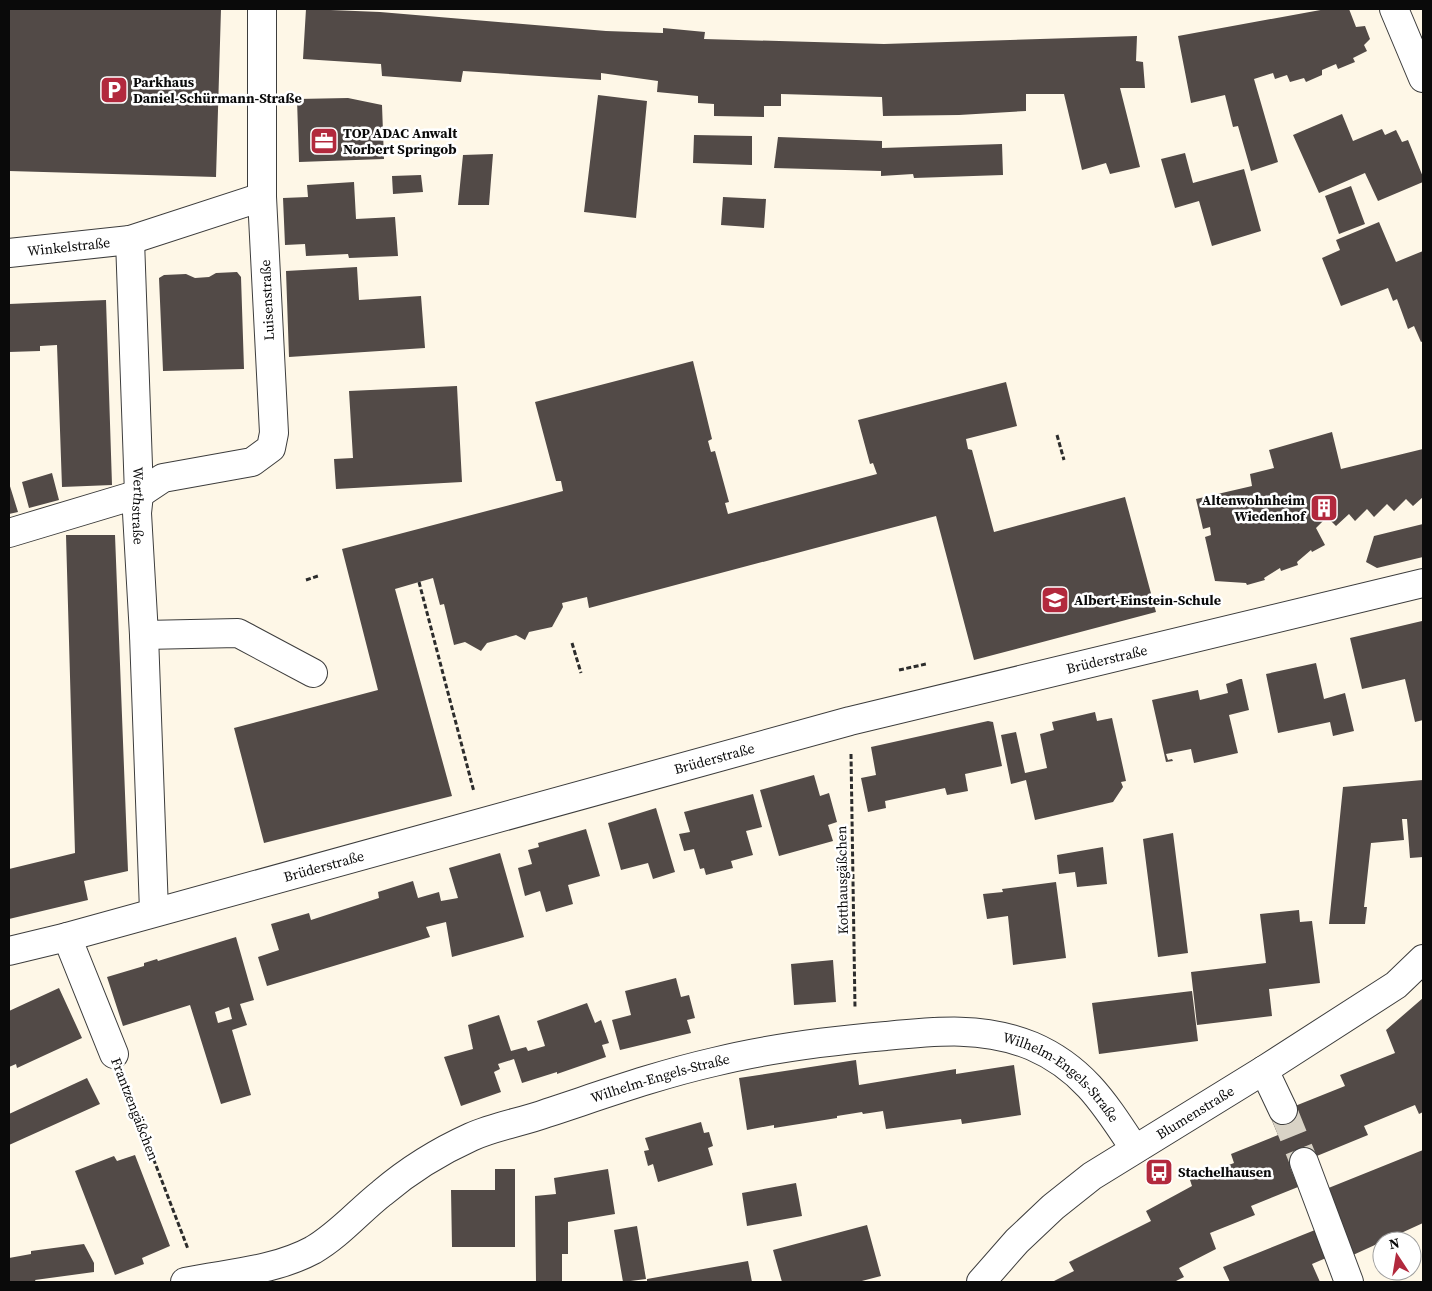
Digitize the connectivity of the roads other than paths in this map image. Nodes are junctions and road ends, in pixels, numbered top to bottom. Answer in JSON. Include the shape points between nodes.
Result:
{"nodes":[{"id":1,"x":262,"y":9,"type":"edge"},
{"id":2,"x":1394,"y":9,"type":"edge"},
{"id":3,"x":1423,"y":78,"type":"edge"},
{"id":4,"x":262,"y":197,"type":"junction"},
{"id":5,"x":130,"y":240,"type":"junction"},
{"id":6,"x":9,"y":253,"type":"edge"},
{"id":7,"x":138,"y":494,"type":"junction"},
{"id":8,"x":9,"y":533,"type":"edge"},
{"id":9,"x":1423,"y":583,"type":"edge"},
{"id":10,"x":144,"y":635,"type":"junction"},
{"id":11,"x":313,"y":673,"type":"dead end"},
{"id":12,"x":154,"y":911,"type":"junction"},
{"id":13,"x":67,"y":937,"type":"junction"},
{"id":14,"x":9,"y":950,"type":"edge"},
{"id":15,"x":1423,"y":959,"type":"edge"},
{"id":16,"x":114,"y":1054,"type":"road end"},
{"id":17,"x":1264,"y":1070,"type":"junction"},
{"id":18,"x":1283,"y":1110,"type":"tunnel mouth"},
{"id":19,"x":1134,"y":1148,"type":"junction"},
{"id":20,"x":1304,"y":1162,"type":"tunnel mouth"},
{"id":21,"x":192,"y":1281,"type":"edge"},
{"id":22,"x":982,"y":1282,"type":"edge"},
{"id":23,"x":1349,"y":1282,"type":"edge"}],
"edges":[{"from":1,"to":4,"type":"street","name":"Luisenstraße"},
{"from":2,"to":3,"type":"street"},
{"from":4,"to":5,"type":"street"},
{"from":4,"to":7,"type":"street","name":"Luisenstraße","via":[[274,433],[271,448],[252,462],[163,478]]},
{"from":5,"to":6,"type":"street","name":"Winkelstraße"},
{"from":5,"to":7,"type":"street","name":"Werthstraße"},
{"from":7,"to":8,"type":"street"},
{"from":7,"to":10,"type":"street","name":"Werthstraße"},
{"from":9,"to":12,"type":"street","name":"Brüderstraße","via":[[850,720]]},
{"from":10,"to":11,"type":"street","via":[[238,633]]},
{"from":10,"to":12,"type":"street","name":"Werthstraße"},
{"from":12,"to":13,"type":"street","name":"Brüderstraße"},
{"from":13,"to":14,"type":"street","name":"Brüderstraße"},
{"from":13,"to":16,"type":"street","name":"Frantzengäßchen"},
{"from":15,"to":17,"type":"street","name":"Blumenstraße","via":[[1396,985]]},
{"from":17,"to":18,"type":"street"},
{"from":17,"to":19,"type":"street","name":"Blumenstraße"},
{"from":19,"to":21,"type":"street","name":"Wilhelm-Engels-Straße","via":[[1100,1096],[1066,1064],[1032,1046],[993,1033],[964,1030],[856,1038],[715,1061],[638,1082],[474,1135],[428,1159],[314,1249],[279,1264]]},
{"from":19,"to":22,"type":"street","name":"Blumenstraße","via":[[1053,1207],[1017,1241]]},
{"from":20,"to":23,"type":"street"}]}
